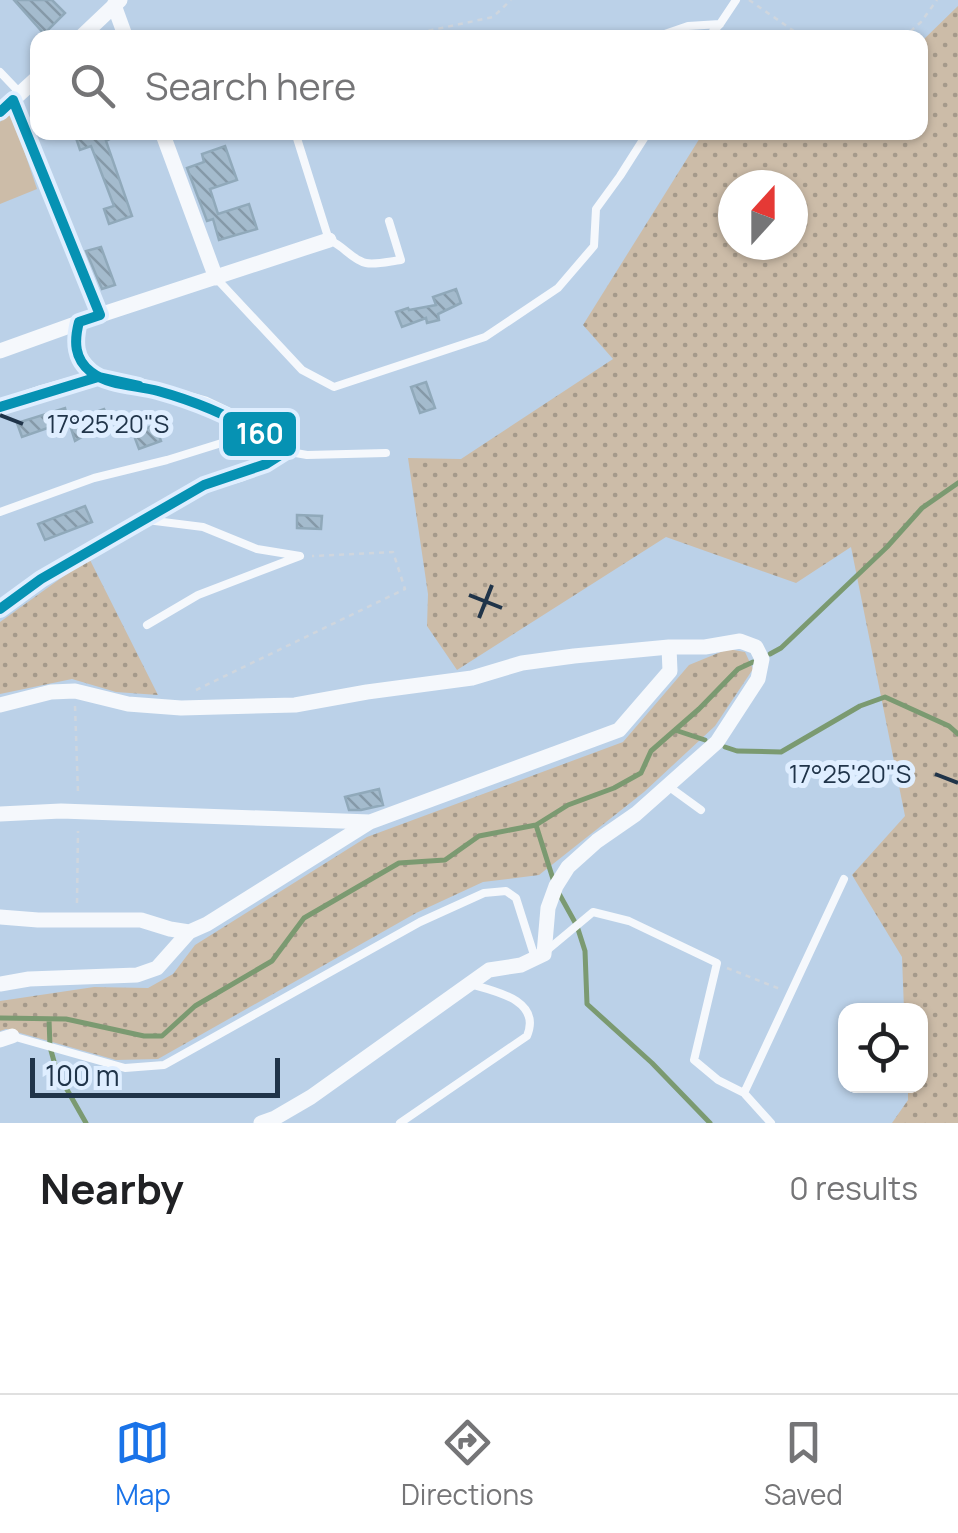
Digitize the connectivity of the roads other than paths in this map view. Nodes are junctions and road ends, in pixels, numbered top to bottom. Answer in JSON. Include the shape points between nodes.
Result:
{"nodes":[{"id":1,"x":736,"y":0,"type":"edge"},
{"id":2,"x":117,"y":3,"type":"edge"},
{"id":3,"x":720,"y":24,"type":"junction"},
{"id":4,"x":88,"y":30,"type":"edge"},
{"id":5,"x":124,"y":30,"type":"edge"},
{"id":6,"x":676,"y":30,"type":"edge"},
{"id":7,"x":715,"y":30,"type":"edge"},
{"id":8,"x":0,"y":72,"type":"edge"},
{"id":9,"x":30,"y":85,"type":"edge"},
{"id":10,"x":17,"y":97,"type":"junction"},
{"id":11,"x":0,"y":112,"type":"edge"},
{"id":12,"x":30,"y":131,"type":"edge"},
{"id":13,"x":33,"y":140,"type":"edge"},
{"id":14,"x":165,"y":140,"type":"edge"},
{"id":15,"x":298,"y":140,"type":"edge"},
{"id":16,"x":643,"y":140,"type":"edge"},
{"id":17,"x":389,"y":221,"type":"dead end"},
{"id":18,"x":329,"y":240,"type":"junction"},
{"id":19,"x":216,"y":278,"type":"junction"},
{"id":20,"x":100,"y":315,"type":"junction"},
{"id":21,"x":80,"y":322,"type":"junction"},
{"id":22,"x":0,"y":351,"type":"edge"},
{"id":23,"x":98,"y":377,"type":"junction"},
{"id":24,"x":0,"y":407,"type":"edge"},
{"id":25,"x":285,"y":452,"type":"junction"},
{"id":26,"x":386,"y":453,"type":"dead end"},
{"id":27,"x":0,"y":512,"type":"edge"},
{"id":28,"x":143,"y":520,"type":"junction"},
{"id":29,"x":0,"y":609,"type":"edge"},
{"id":30,"x":147,"y":625,"type":"dead end"},
{"id":31,"x":670,"y":648,"type":"junction"},
{"id":32,"x":0,"y":705,"type":"edge"},
{"id":33,"x":668,"y":786,"type":"junction"},
{"id":34,"x":701,"y":810,"type":"dead end"},
{"id":35,"x":0,"y":814,"type":"edge"},
{"id":36,"x":370,"y":822,"type":"junction"},
{"id":37,"x":844,"y":879,"type":"dead end"},
{"id":38,"x":0,"y":917,"type":"edge"},
{"id":39,"x":189,"y":932,"type":"junction"},
{"id":40,"x":540,"y":956,"type":"junction"},
{"id":41,"x":0,"y":984,"type":"edge"},
{"id":42,"x":470,"y":984,"type":"junction"},
{"id":43,"x":6,"y":1038,"type":"edge"},
{"id":44,"x":744,"y":1093,"type":"junction"},
{"id":45,"x":271,"y":1121,"type":"edge"},
{"id":46,"x":400,"y":1123,"type":"edge"},
{"id":47,"x":771,"y":1123,"type":"edge"}],
"edges":[{"from":1,"to":3,"type":"lane"},
{"from":2,"to":4,"type":"street"},
{"from":2,"to":5,"type":"street"},
{"from":3,"to":6,"type":"lane"},
{"from":3,"to":7,"type":"lane"},
{"from":8,"to":10,"type":"lane"},
{"from":9,"to":10,"type":"street"},
{"from":10,"to":11,"type":"street"},
{"from":10,"to":12,"type":"street"},
{"from":13,"to":20,"type":"street"},
{"from":14,"to":19,"type":"street"},
{"from":15,"to":18,"type":"lane"},
{"from":16,"to":19,"type":"lane","via":[[596,209],[594,246],[558,288],[486,337],[334,388],[302,370]]},
{"from":17,"to":18,"type":"lane","via":[[401,260],[368,263]]},
{"from":18,"to":19,"type":"street"},
{"from":19,"to":20,"type":"street"},
{"from":20,"to":21,"type":"street"},
{"from":21,"to":22,"type":"street"},
{"from":21,"to":23,"type":"street","via":[[75,349]]},
{"from":23,"to":24,"type":"street"},
{"from":23,"to":25,"type":"street","via":[[205,404]]},
{"from":25,"to":26,"type":"lane"},
{"from":25,"to":27,"type":"lane","via":[[228,441]]},
{"from":25,"to":28,"type":"street","via":[[204,485]]},
{"from":28,"to":29,"type":"street"},
{"from":28,"to":30,"type":"lane","via":[[202,527],[257,549],[300,556],[198,594]]},
{"from":31,"to":32,"type":"street","via":[[522,663],[472,678],[295,705],[181,708],[75,691]]},
{"from":31,"to":33,"type":"street","via":[[740,641],[756,646],[762,660],[758,680],[716,742]]},
{"from":31,"to":36,"type":"street","via":[[670,670],[620,730]]},
{"from":33,"to":34,"type":"lane"},
{"from":33,"to":40,"type":"street","via":[[568,867],[548,908]]},
{"from":35,"to":36,"type":"street"},
{"from":36,"to":39,"type":"street"},
{"from":37,"to":44,"type":"lane"},
{"from":38,"to":39,"type":"street","via":[[141,920]]},
{"from":39,"to":41,"type":"street","via":[[157,968],[136,975]]},
{"from":40,"to":42,"type":"street","via":[[489,970]]},
{"from":40,"to":43,"type":"lane","via":[[516,898],[506,890],[484,893],[164,1065],[125,1068]]},
{"from":40,"to":44,"type":"lane","via":[[592,912],[717,964],[694,1060]]},
{"from":42,"to":45,"type":"street"},
{"from":42,"to":46,"type":"lane","via":[[523,1006],[530,1017],[527,1036]]},
{"from":44,"to":47,"type":"lane"}]}
